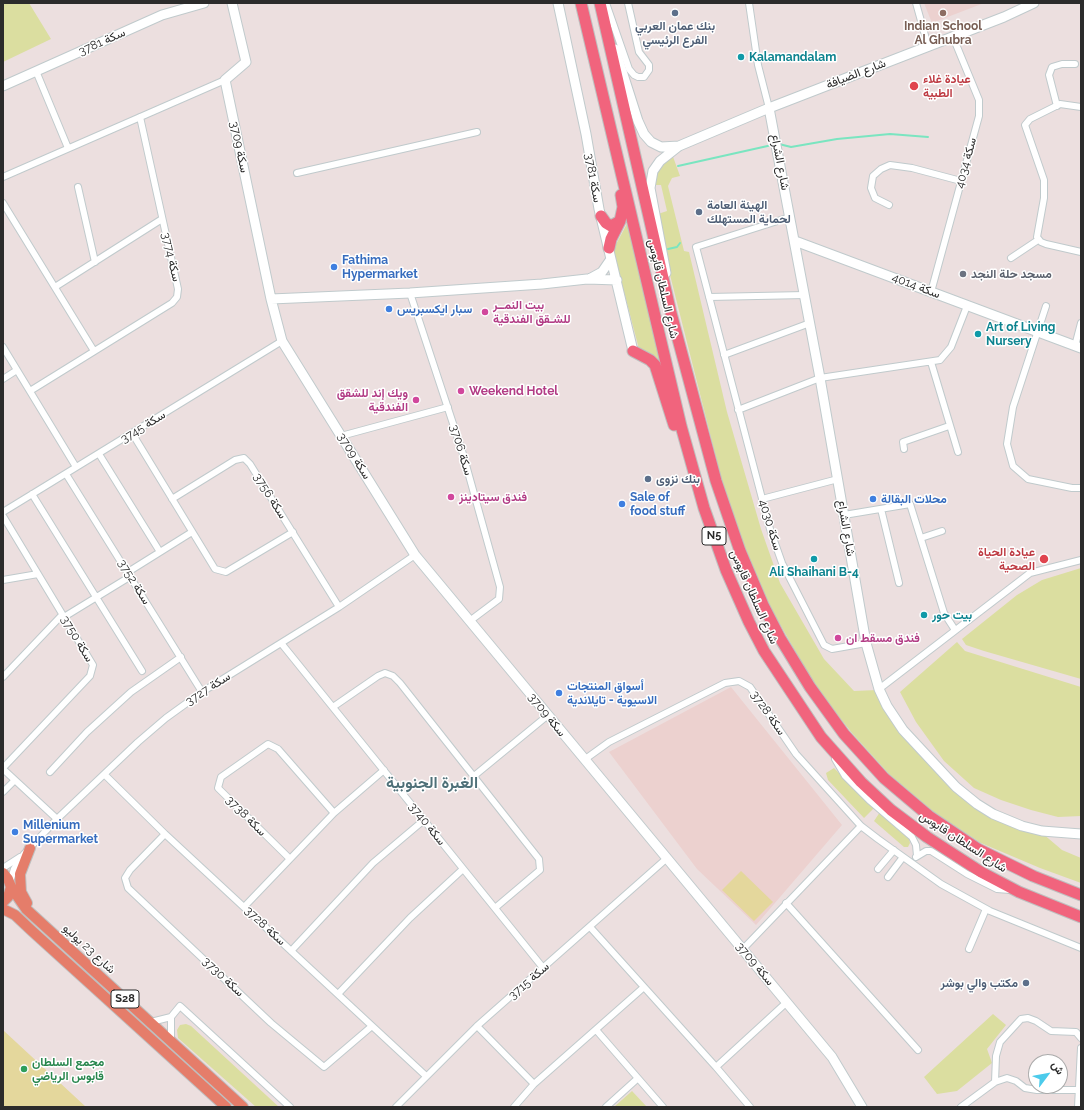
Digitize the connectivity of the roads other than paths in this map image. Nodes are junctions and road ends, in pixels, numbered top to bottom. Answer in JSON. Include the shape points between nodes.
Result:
{"nodes":[{"id":1,"x":204,"y":3,"type":"edge"},
{"id":2,"x":232,"y":3,"type":"edge"},
{"id":3,"x":558,"y":3,"type":"edge"},
{"id":4,"x":581,"y":3,"type":"edge"},
{"id":5,"x":628,"y":3,"type":"edge"},
{"id":6,"x":749,"y":3,"type":"edge"},
{"id":7,"x":916,"y":3,"type":"edge"},
{"id":8,"x":1034,"y":3,"type":"edge"},
{"id":9,"x":603,"y":6,"type":"edge"},
{"id":10,"x":953,"y":37,"type":"junction"},
{"id":11,"x":928,"y":46,"type":"junction"},
{"id":12,"x":1075,"y":64,"type":"dead end"},
{"id":13,"x":36,"y":71,"type":"junction"},
{"id":14,"x":225,"y":80,"type":"junction"},
{"id":15,"x":3,"y":86,"type":"edge"},
{"id":16,"x":1056,"y":106,"type":"junction"},
{"id":17,"x":1081,"y":107,"type":"edge"},
{"id":18,"x":769,"y":108,"type":"junction"},
{"id":19,"x":140,"y":117,"type":"junction"},
{"id":20,"x":611,"y":131,"type":"junction"},
{"id":21,"x":477,"y":132,"type":"dead end"},
{"id":22,"x":679,"y":146,"type":"junction"},
{"id":23,"x":68,"y":148,"type":"junction"},
{"id":24,"x":297,"y":173,"type":"dead end"},
{"id":25,"x":3,"y":177,"type":"edge"},
{"id":26,"x":961,"y":182,"type":"junction"},
{"id":27,"x":78,"y":187,"type":"dead end"},
{"id":28,"x":3,"y":203,"type":"edge"},
{"id":29,"x":889,"y":205,"type":"dead end"},
{"id":30,"x":601,"y":216,"type":"junction"},
{"id":31,"x":790,"y":217,"type":"junction"},
{"id":32,"x":162,"y":219,"type":"junction"},
{"id":33,"x":620,"y":221,"type":"junction"},
{"id":34,"x":1038,"y":240,"type":"junction"},
{"id":35,"x":795,"y":241,"type":"junction"},
{"id":36,"x":1081,"y":252,"type":"edge"},
{"id":37,"x":610,"y":253,"type":"junction"},
{"id":38,"x":1011,"y":258,"type":"dead end"},
{"id":39,"x":95,"y":262,"type":"junction"},
{"id":40,"x":588,"y":279,"type":"junction"},
{"id":41,"x":616,"y":280,"type":"junction"},
{"id":42,"x":55,"y":287,"type":"junction"},
{"id":43,"x":931,"y":292,"type":"junction"},
{"id":44,"x":410,"y":293,"type":"junction"},
{"id":45,"x":805,"y":295,"type":"junction"},
{"id":46,"x":708,"y":297,"type":"junction"},
{"id":47,"x":271,"y":299,"type":"junction"},
{"id":48,"x":967,"y":306,"type":"junction"},
{"id":49,"x":1046,"y":306,"type":"dead end"},
{"id":50,"x":671,"y":313,"type":"junction"},
{"id":51,"x":810,"y":323,"type":"junction"},
{"id":52,"x":1081,"y":323,"type":"edge"},
{"id":53,"x":1038,"y":332,"type":"junction"},
{"id":54,"x":282,"y":341,"type":"junction"},
{"id":55,"x":3,"y":347,"type":"edge"},
{"id":56,"x":1078,"y":347,"type":"edge"},
{"id":57,"x":94,"y":351,"type":"junction"},
{"id":58,"x":633,"y":352,"type":"joint"},
{"id":59,"x":724,"y":355,"type":"junction"},
{"id":60,"x":931,"y":362,"type":"junction"},
{"id":61,"x":17,"y":370,"type":"junction"},
{"id":62,"x":820,"y":378,"type":"junction"},
{"id":63,"x":3,"y":379,"type":"edge"},
{"id":64,"x":30,"y":391,"type":"junction"},
{"id":65,"x":448,"y":407,"type":"junction"},
{"id":66,"x":738,"y":410,"type":"junction"},
{"id":67,"x":950,"y":426,"type":"junction"},
{"id":68,"x":132,"y":433,"type":"junction"},
{"id":69,"x":341,"y":436,"type":"junction"},
{"id":70,"x":904,"y":449,"type":"dead end"},
{"id":71,"x":958,"y":452,"type":"dead end"},
{"id":72,"x":99,"y":454,"type":"junction"},
{"id":73,"x":76,"y":467,"type":"junction"},
{"id":74,"x":66,"y":474,"type":"junction"},
{"id":75,"x":838,"y":479,"type":"junction"},
{"id":76,"x":1081,"y":488,"type":"edge"},
{"id":77,"x":32,"y":494,"type":"junction"},
{"id":78,"x":172,"y":499,"type":"junction"},
{"id":79,"x":762,"y":499,"type":"junction"},
{"id":80,"x":704,"y":508,"type":"junction"},
{"id":81,"x":881,"y":509,"type":"junction"},
{"id":82,"x":3,"y":512,"type":"edge"},
{"id":83,"x":844,"y":515,"type":"junction"},
{"id":84,"x":3,"y":516,"type":"edge"},
{"id":85,"x":942,"y":531,"type":"dead end"},
{"id":86,"x":192,"y":532,"type":"junction"},
{"id":87,"x":293,"y":532,"type":"junction"},
{"id":88,"x":920,"y":538,"type":"junction"},
{"id":89,"x":160,"y":552,"type":"junction"},
{"id":90,"x":416,"y":556,"type":"junction"},
{"id":91,"x":1081,"y":560,"type":"edge"},
{"id":92,"x":38,"y":574,"type":"junction"},
{"id":93,"x":129,"y":574,"type":"junction"},
{"id":94,"x":3,"y":580,"type":"edge"},
{"id":95,"x":899,"y":583,"type":"dead end"},
{"id":96,"x":96,"y":598,"type":"junction"},
{"id":97,"x":339,"y":607,"type":"junction"},
{"id":98,"x":63,"y":616,"type":"junction"},
{"id":99,"x":471,"y":620,"type":"junction"},
{"id":100,"x":955,"y":630,"type":"junction"},
{"id":101,"x":281,"y":643,"type":"junction"},
{"id":102,"x":866,"y":643,"type":"junction"},
{"id":103,"x":181,"y":657,"type":"junction"},
{"id":104,"x":142,"y":671,"type":"dead end"},
{"id":105,"x":3,"y":677,"type":"edge"},
{"id":106,"x":878,"y":689,"type":"junction"},
{"id":107,"x":202,"y":692,"type":"junction"},
{"id":108,"x":333,"y":707,"type":"junction"},
{"id":109,"x":547,"y":716,"type":"junction"},
{"id":110,"x":821,"y":737,"type":"junction"},
{"id":111,"x":584,"y":760,"type":"junction"},
{"id":112,"x":3,"y":768,"type":"edge"},
{"id":113,"x":384,"y":770,"type":"junction"},
{"id":114,"x":50,"y":772,"type":"dead end"},
{"id":115,"x":105,"y":775,"type":"junction"},
{"id":116,"x":474,"y":776,"type":"junction"},
{"id":117,"x":15,"y":780,"type":"junction"},
{"id":118,"x":3,"y":792,"type":"edge"},
{"id":119,"x":334,"y":813,"type":"junction"},
{"id":120,"x":57,"y":820,"type":"junction"},
{"id":121,"x":424,"y":820,"type":"junction"},
{"id":122,"x":861,"y":826,"type":"junction"},
{"id":123,"x":165,"y":834,"type":"junction"},
{"id":124,"x":1081,"y":834,"type":"edge"},
{"id":125,"x":894,"y":850,"type":"junction"},
{"id":126,"x":27,"y":851,"type":"junction"},
{"id":127,"x":916,"y":856,"type":"junction"},
{"id":128,"x":903,"y":857,"type":"junction"},
{"id":129,"x":290,"y":859,"type":"junction"},
{"id":130,"x":666,"y":859,"type":"junction"},
{"id":131,"x":911,"y":863,"type":"junction"},
{"id":132,"x":3,"y":868,"type":"edge"},
{"id":133,"x":463,"y":869,"type":"junction"},
{"id":134,"x":878,"y":869,"type":"dead end"},
{"id":135,"x":3,"y":873,"type":"edge"},
{"id":136,"x":888,"y":877,"type":"dead end"},
{"id":137,"x":10,"y":885,"type":"junction"},
{"id":138,"x":1019,"y":892,"type":"junction"},
{"id":139,"x":1081,"y":895,"type":"edge"},
{"id":140,"x":3,"y":902,"type":"edge"},
{"id":141,"x":786,"y":903,"type":"junction"},
{"id":142,"x":244,"y":907,"type":"junction"},
{"id":143,"x":495,"y":908,"type":"junction"},
{"id":144,"x":3,"y":909,"type":"edge"},
{"id":145,"x":986,"y":909,"type":"junction"},
{"id":146,"x":1081,"y":917,"type":"edge"},
{"id":147,"x":42,"y":924,"type":"junction"},
{"id":148,"x":590,"y":927,"type":"junction"},
{"id":149,"x":1081,"y":948,"type":"edge"},
{"id":150,"x":969,"y":949,"type":"dead end"},
{"id":151,"x":743,"y":950,"type":"junction"},
{"id":152,"x":292,"y":951,"type":"junction"},
{"id":153,"x":544,"y":969,"type":"junction"},
{"id":154,"x":644,"y":987,"type":"junction"},
{"id":155,"x":338,"y":994,"type":"junction"},
{"id":156,"x":787,"y":1002,"type":"junction"},
{"id":157,"x":171,"y":1017,"type":"junction"},
{"id":158,"x":151,"y":1022,"type":"junction"},
{"id":159,"x":372,"y":1026,"type":"junction"},
{"id":160,"x":477,"y":1026,"type":"junction"},
{"id":161,"x":597,"y":1031,"type":"junction"},
{"id":162,"x":1081,"y":1038,"type":"edge"},
{"id":163,"x":171,"y":1040,"type":"junction"},
{"id":164,"x":1081,"y":1048,"type":"edge"},
{"id":165,"x":918,"y":1050,"type":"dead end"},
{"id":166,"x":716,"y":1067,"type":"junction"},
{"id":167,"x":426,"y":1076,"type":"junction"},
{"id":168,"x":637,"y":1079,"type":"junction"},
{"id":169,"x":994,"y":1082,"type":"junction"},
{"id":170,"x":534,"y":1084,"type":"junction"},
{"id":171,"x":1077,"y":1090,"type":"junction"},
{"id":172,"x":226,"y":1107,"type":"edge"},
{"id":173,"x":243,"y":1107,"type":"edge"},
{"id":174,"x":290,"y":1107,"type":"edge"},
{"id":175,"x":396,"y":1107,"type":"edge"},
{"id":176,"x":514,"y":1107,"type":"edge"},
{"id":177,"x":606,"y":1107,"type":"edge"},
{"id":178,"x":663,"y":1107,"type":"edge"},
{"id":179,"x":750,"y":1107,"type":"edge"},
{"id":180,"x":862,"y":1107,"type":"edge"},
{"id":181,"x":961,"y":1107,"type":"edge"},
{"id":182,"x":1078,"y":1107,"type":"edge"}],
"edges":[{"from":1,"to":13,"type":"street","name":"سكة 3781","via":[[162,15]]},
{"from":2,"to":14,"type":"street","via":[[246,62]]},
{"from":3,"to":30,"type":"street","name":"سكة 3781"},
{"from":4,"to":20,"type":"highway","name":"شارع السلطان قابوس","number":"N5"},
{"from":5,"to":9,"type":"street","via":[[639,52],[649,70],[644,77],[634,75],[629,69],[617,31]]},
{"from":6,"to":18,"type":"street","via":[[758,65]]},
{"from":7,"to":11,"type":"street"},
{"from":8,"to":10,"type":"street","name":"شارع الضيافة"},
{"from":9,"to":22,"type":"street","via":[[644,134],[651,142],[661,147]]},
{"from":9,"to":50,"type":"highway","name":"شارع السلطان قابوس","number":"N5"},
{"from":10,"to":11,"type":"street","name":"شارع الضيافة"},
{"from":10,"to":26,"type":"street","name":"سكة 4034","via":[[979,100],[979,116]]},
{"from":11,"to":18,"type":"street","name":"شارع الضيافة"},
{"from":12,"to":16,"type":"street","via":[[1052,67],[1049,75]]},
{"from":13,"to":15,"type":"street","name":"سكة 3781"},
{"from":13,"to":23,"type":"street"},
{"from":14,"to":19,"type":"street"},
{"from":14,"to":47,"type":"street","name":"سكة 3709"},
{"from":16,"to":17,"type":"street","via":[[1066,104]]},
{"from":16,"to":34,"type":"street","via":[[1025,124],[1044,180],[1044,198],[1036,234]]},
{"from":18,"to":22,"type":"street","name":"شارع الضيافة"},
{"from":18,"to":31,"type":"street","name":"شارع الشراع"},
{"from":19,"to":23,"type":"street"},
{"from":19,"to":32,"type":"street","name":"سكة 3774"},
{"from":20,"to":33,"type":"highway","via":[[623,207]]},
{"from":20,"to":80,"type":"highway","name":"شارع السلطان قابوس","number":"N5","via":[[681,426]]},
{"from":21,"to":24,"type":"street"},
{"from":22,"to":50,"type":"street","via":[[652,171],[650,188],[665,259]]},
{"from":23,"to":25,"type":"street"},
{"from":26,"to":29,"type":"street","via":[[912,168],[890,165],[873,176],[871,188],[875,198]]},
{"from":26,"to":43,"type":"street","name":"سكة 4034"},
{"from":27,"to":39,"type":"street"},
{"from":28,"to":42,"type":"street"},
{"from":30,"to":33,"type":"highway","via":[[611,226]]},
{"from":30,"to":37,"type":"street","name":"سكة 3781"},
{"from":31,"to":35,"type":"street","name":"شارع الشراع"},
{"from":31,"to":46,"type":"street","name":"سكة 4030","via":[[696,247]]},
{"from":32,"to":39,"type":"street"},
{"from":32,"to":57,"type":"street","name":"سكة 3774","via":[[178,289],[177,297],[172,303]]},
{"from":33,"to":37,"type":"highway","via":[[611,239]]},
{"from":34,"to":36,"type":"street"},
{"from":34,"to":38,"type":"street"},
{"from":35,"to":43,"type":"street","name":"سكة 4014"},
{"from":35,"to":45,"type":"street","name":"شارع الشراع"},
{"from":37,"to":40,"type":"street","via":[[602,272]]},
{"from":37,"to":41,"type":"street","name":"سكة 3781"},
{"from":39,"to":42,"type":"street"},
{"from":40,"to":41,"type":"street"},
{"from":40,"to":44,"type":"street"},
{"from":41,"to":58,"type":"street","name":"سكة 3781"},
{"from":42,"to":57,"type":"street"},
{"from":43,"to":48,"type":"street","name":"سكة 4014"},
{"from":44,"to":47,"type":"street"},
{"from":44,"to":65,"type":"street","name":"سكة 3706"},
{"from":45,"to":46,"type":"street"},
{"from":45,"to":51,"type":"street","name":"شارع الشراع"},
{"from":46,"to":59,"type":"street","name":"سكة 4030"},
{"from":47,"to":54,"type":"street","name":"سكة 3709"},
{"from":48,"to":53,"type":"street","name":"سكة 4014"},
{"from":48,"to":60,"type":"street","via":[[951,347],[940,360]]},
{"from":49,"to":53,"type":"street"},
{"from":50,"to":139,"type":"highway","name":"شارع السلطان قابوس","number":"N5","via":[[716,481],[740,551],[763,605],[810,687],[844,734],[884,778],[929,816],[978,849],[1033,876]]},
{"from":51,"to":59,"type":"street"},
{"from":51,"to":62,"type":"street","name":"شارع الشراع"},
{"from":52,"to":56,"type":"street"},
{"from":53,"to":56,"type":"street","name":"سكة 4014"},
{"from":53,"to":76,"type":"street","via":[[1013,407],[1007,444],[1013,466],[1028,479]]},
{"from":54,"to":68,"type":"street","name":"سكة 3745"},
{"from":54,"to":69,"type":"street","name":"سكة 3709"},
{"from":55,"to":61,"type":"street"},
{"from":57,"to":64,"type":"street","name":"سكة 3774"},
{"from":58,"to":80,"type":"highway","via":[[655,365],[680,445]]},
{"from":59,"to":66,"type":"street","name":"سكة 4030"},
{"from":60,"to":62,"type":"street"},
{"from":60,"to":67,"type":"street"},
{"from":61,"to":63,"type":"street"},
{"from":61,"to":64,"type":"street"},
{"from":62,"to":66,"type":"street"},
{"from":62,"to":75,"type":"street","name":"شارع الشراع"},
{"from":64,"to":73,"type":"street"},
{"from":65,"to":69,"type":"street"},
{"from":65,"to":99,"type":"street","name":"سكة 3706","via":[[500,587],[499,599]]},
{"from":66,"to":79,"type":"street","name":"سكة 4030"},
{"from":67,"to":70,"type":"street","via":[[903,442]]},
{"from":67,"to":71,"type":"street"},
{"from":68,"to":72,"type":"street","name":"سكة 3745"},
{"from":68,"to":78,"type":"street"},
{"from":69,"to":90,"type":"street","name":"سكة 3709"},
{"from":72,"to":73,"type":"street","name":"سكة 3745"},
{"from":72,"to":89,"type":"street"},
{"from":73,"to":74,"type":"street","name":"سكة 3745"},
{"from":74,"to":77,"type":"street","name":"سكة 3745"},
{"from":74,"to":93,"type":"street","name":"سكة 3752"},
{"from":75,"to":79,"type":"street"},
{"from":75,"to":83,"type":"street","name":"شارع الشراع"},
{"from":77,"to":82,"type":"street","name":"سكة 3745"},
{"from":77,"to":96,"type":"street"},
{"from":78,"to":86,"type":"street"},
{"from":78,"to":87,"type":"street","name":"سكة 3756","via":[[235,460],[244,458]]},
{"from":79,"to":102,"type":"street","name":"سكة 4030","via":[[782,563],[824,646],[832,649]]},
{"from":80,"to":110,"type":"highway","name":"شارع السلطان قابوس","number":"N5","via":[[726,570],[749,622],[777,672]]},
{"from":81,"to":83,"type":"street"},
{"from":81,"to":88,"type":"street","via":[[910,504]]},
{"from":81,"to":95,"type":"street"},
{"from":83,"to":102,"type":"street","name":"شارع الشراع"},
{"from":84,"to":92,"type":"street","name":"سكة 3750"},
{"from":85,"to":88,"type":"street"},
{"from":86,"to":87,"type":"street","via":[[215,569],[226,572]]},
{"from":86,"to":89,"type":"street"},
{"from":87,"to":97,"type":"street","name":"سكة 3756"},
{"from":88,"to":100,"type":"street","via":[[944,613]]},
{"from":89,"to":93,"type":"street"},
{"from":90,"to":97,"type":"street","name":"سكة 3727"},
{"from":90,"to":99,"type":"street","name":"سكة 3709"},
{"from":91,"to":100,"type":"street","via":[[1030,573]]},
{"from":92,"to":94,"type":"street"},
{"from":92,"to":98,"type":"street","name":"سكة 3750"},
{"from":93,"to":96,"type":"street"},
{"from":93,"to":103,"type":"street","name":"سكة 3752"},
{"from":96,"to":98,"type":"street"},
{"from":96,"to":104,"type":"street"},
{"from":97,"to":101,"type":"street","name":"سكة 3727"},
{"from":98,"to":105,"type":"street"},
{"from":98,"to":112,"type":"street","name":"سكة 3750","via":[[93,666],[90,676]]},
{"from":99,"to":109,"type":"street","name":"سكة 3709"},
{"from":100,"to":106,"type":"street"},
{"from":101,"to":107,"type":"street","name":"سكة 3727"},
{"from":101,"to":108,"type":"street","name":"سكة 3740"},
{"from":102,"to":106,"type":"street","name":"شارع الشراع"},
{"from":103,"to":107,"type":"street","name":"سكة 3752"},
{"from":103,"to":114,"type":"street","via":[[131,692],[87,732]]},
{"from":106,"to":124,"type":"street","name":"شارع الشراع","via":[[903,730],[956,787],[977,804],[1022,826],[1042,831]]},
{"from":107,"to":115,"type":"street","name":"سكة 3727","via":[[166,718]]},
{"from":108,"to":113,"type":"street","name":"سكة 3740"},
{"from":108,"to":116,"type":"street","via":[[378,676],[393,676]]},
{"from":109,"to":111,"type":"street","name":"سكة 3709"},
{"from":109,"to":116,"type":"street"},
{"from":110,"to":127,"type":"street","via":[[845,776],[912,837],[916,845]]},
{"from":110,"to":138,"type":"highway","name":"شارع السلطان قابوس","number":"N5","via":[[860,782],[891,810],[951,853]]},
{"from":111,"to":122,"type":"street","name":"سكة 3728","via":[[609,742],[725,683],[739,681],[750,687],[796,754]]},
{"from":111,"to":130,"type":"street","name":"سكة 3709"},
{"from":112,"to":117,"type":"street"},
{"from":113,"to":119,"type":"street"},
{"from":113,"to":121,"type":"street","name":"سكة 3740"},
{"from":115,"to":120,"type":"street","name":"سكة 3727"},
{"from":115,"to":123,"type":"street","name":"سكة 3728"},
{"from":116,"to":143,"type":"street","via":[[539,859],[541,866],[540,870]]},
{"from":117,"to":118,"type":"street"},
{"from":117,"to":120,"type":"street"},
{"from":119,"to":129,"type":"street"},
{"from":119,"to":129,"type":"street","name":"سكة 3738","via":[[278,750],[268,744],[221,777],[218,788]]},
{"from":120,"to":126,"type":"street","name":"سكة 3727"},
{"from":121,"to":133,"type":"street","name":"سكة 3740"},
{"from":121,"to":152,"type":"street","via":[[374,863]]},
{"from":122,"to":125,"type":"street","name":"سكة 3728"},
{"from":122,"to":141,"type":"street"},
{"from":123,"to":142,"type":"street","name":"سكة 3728"},
{"from":123,"to":159,"type":"street","name":"سكة 3730","via":[[130,870],[125,878],[128,888],[271,1023],[324,1067],[332,1063]]},
{"from":125,"to":128,"type":"street","name":"سكة 3728"},
{"from":125,"to":134,"type":"street"},
{"from":126,"to":132,"type":"street","name":"سكة 3727"},
{"from":126,"to":137,"type":"street","name":"سكة 3727","via":[[14,869]]},
{"from":126,"to":147,"type":"main road","via":[[19,883],[28,905]]},
{"from":127,"to":131,"type":"street"},
{"from":127,"to":138,"type":"street","via":[[931,851],[997,889]]},
{"from":128,"to":131,"type":"street","name":"سكة 3728"},
{"from":128,"to":136,"type":"street"},
{"from":129,"to":142,"type":"street"},
{"from":130,"to":148,"type":"street","name":"سكة 3715"},
{"from":130,"to":151,"type":"street","name":"سكة 3709"},
{"from":131,"to":145,"type":"street","name":"سكة 3728","via":[[941,884]]},
{"from":133,"to":143,"type":"street","name":"سكة 3740"},
{"from":133,"to":155,"type":"street","via":[[410,918]]},
{"from":135,"to":137,"type":"main road","number":"S28"},
{"from":137,"to":140,"type":"main road","via":[[8,897]]},
{"from":137,"to":147,"type":"main road","name":"شارع 23 يوليو","number":"S28","via":[[19,901]]},
{"from":138,"to":146,"type":"highway","name":"شارع السلطان قابوس","number":"N5"},
{"from":141,"to":151,"type":"street"},
{"from":141,"to":165,"type":"street"},
{"from":142,"to":152,"type":"street","name":"سكة 3728"},
{"from":143,"to":153,"type":"street","name":"سكة 3740"},
{"from":144,"to":172,"type":"main road","name":"شارع 23 يوليو","number":"S28","via":[[15,915],[32,930]]},
{"from":145,"to":149,"type":"street","name":"سكة 3728"},
{"from":145,"to":150,"type":"street"},
{"from":147,"to":158,"type":"main road","name":"شارع 23 يوليو","number":"S28"},
{"from":148,"to":153,"type":"street","name":"سكة 3715"},
{"from":148,"to":154,"type":"street"},
{"from":151,"to":156,"type":"street","name":"سكة 3709"},
{"from":152,"to":155,"type":"street","name":"سكة 3728"},
{"from":153,"to":160,"type":"street","name":"سكة 3715"},
{"from":154,"to":161,"type":"street"},
{"from":154,"to":166,"type":"street"},
{"from":155,"to":159,"type":"street","name":"سكة 3728"},
{"from":156,"to":166,"type":"street"},
{"from":156,"to":180,"type":"street","name":"سكة 3709","via":[[832,1057]]},
{"from":157,"to":158,"type":"street"},
{"from":157,"to":163,"type":"street"},
{"from":157,"to":174,"type":"street","via":[[180,1006]]},
{"from":158,"to":163,"type":"main road","name":"شارع 23 يوليو","number":"S28"},
{"from":159,"to":167,"type":"street","name":"سكة 3728"},
{"from":160,"to":167,"type":"street","name":"سكة 3715"},
{"from":160,"to":170,"type":"street"},
{"from":161,"to":168,"type":"street"},
{"from":161,"to":170,"type":"street"},
{"from":162,"to":169,"type":"street","via":[[1076,1032],[1051,1031],[1036,1021],[1021,1018],[1000,1042]]},
{"from":163,"to":173,"type":"main road","name":"شارع 23 يوليو","number":"S28"},
{"from":164,"to":171,"type":"street"},
{"from":166,"to":179,"type":"street"},
{"from":167,"to":175,"type":"street","name":"سكة 3715"},
{"from":168,"to":177,"type":"street"},
{"from":168,"to":178,"type":"street"},
{"from":169,"to":171,"type":"street","via":[[1007,1078],[1025,1088]]},
{"from":169,"to":181,"type":"street"},
{"from":170,"to":176,"type":"street"},
{"from":171,"to":182,"type":"street"}]}
